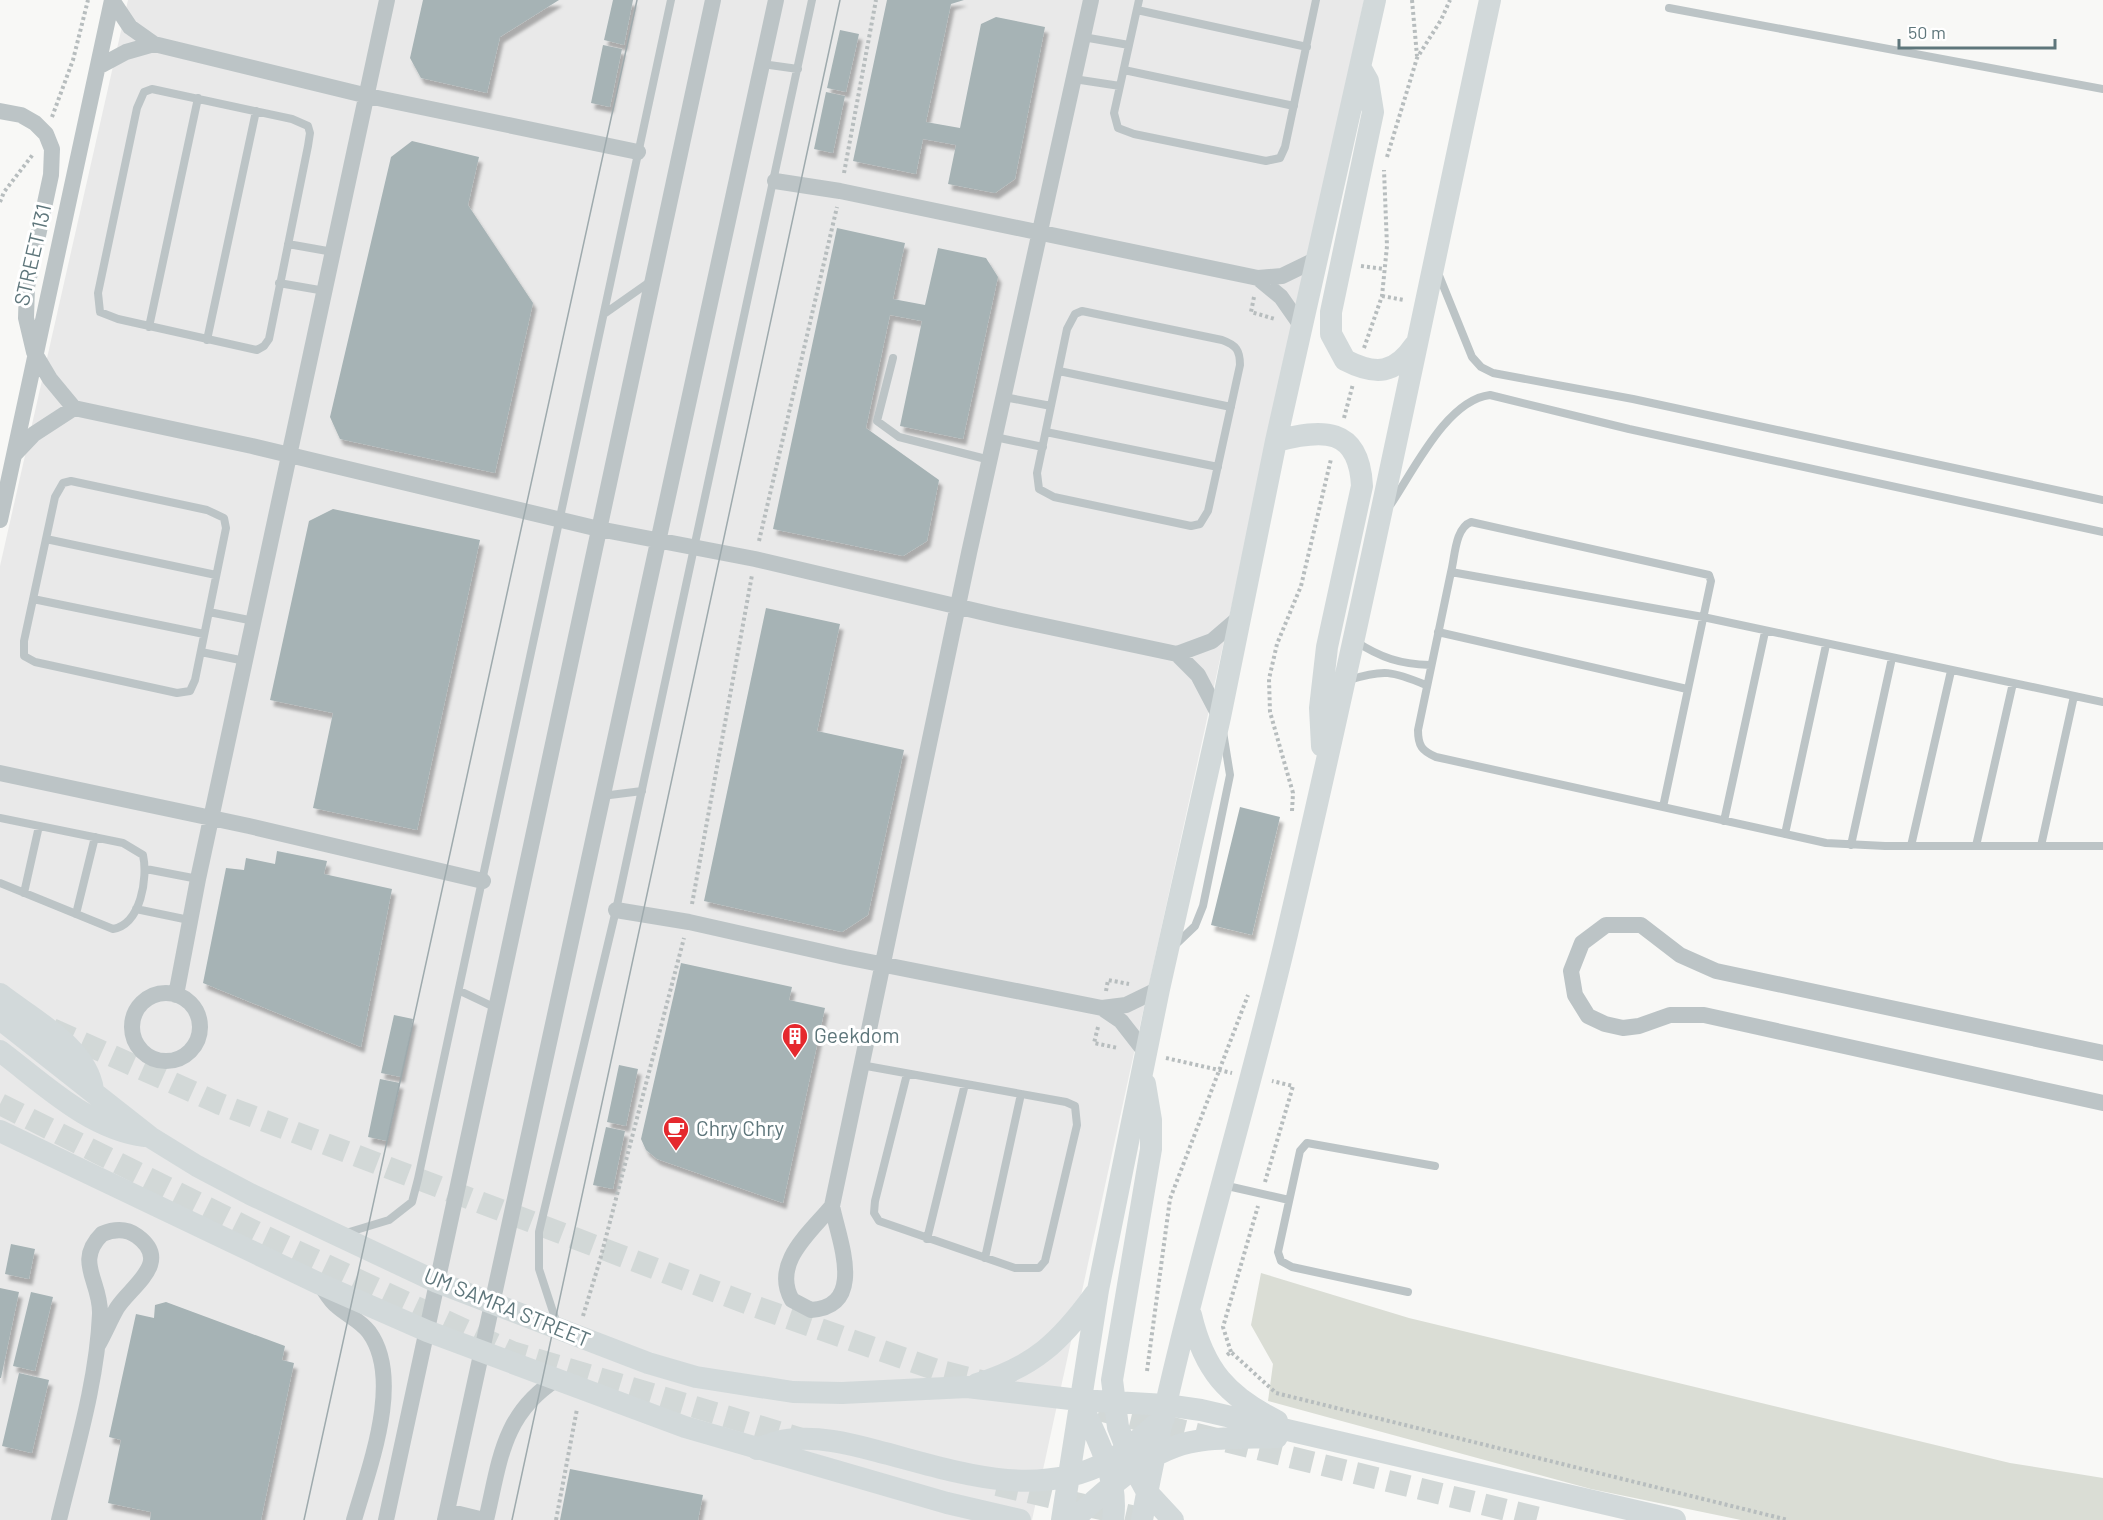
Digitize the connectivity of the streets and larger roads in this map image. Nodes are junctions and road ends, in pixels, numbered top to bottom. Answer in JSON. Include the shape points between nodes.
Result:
{"nodes":[{"id":1,"x":112,"y":0,"type":"edge"},
{"id":2,"x":387,"y":0,"type":"edge"},
{"id":3,"x":713,"y":0,"type":"edge"},
{"id":4,"x":776,"y":0,"type":"edge"},
{"id":5,"x":1091,"y":0,"type":"edge"},
{"id":6,"x":1375,"y":0,"type":"edge"},
{"id":7,"x":1490,"y":0,"type":"edge"},
{"id":8,"x":154,"y":45,"type":"junction"},
{"id":9,"x":99,"y":67,"type":"junction"},
{"id":10,"x":1360,"y":68,"type":"junction"},
{"id":11,"x":368,"y":96,"type":"junction"},
{"id":12,"x":0,"y":111,"type":"edge"},
{"id":13,"x":638,"y":152,"type":"road end"},
{"id":14,"x":775,"y":182,"type":"road end"},
{"id":15,"x":1041,"y":233,"type":"junction"},
{"id":16,"x":1317,"y":259,"type":"junction"},
{"id":17,"x":1258,"y":278,"type":"junction"},
{"id":18,"x":1302,"y":327,"type":"junction"},
{"id":19,"x":1415,"y":344,"type":"junction"},
{"id":20,"x":34,"y":352,"type":"junction"},
{"id":21,"x":74,"y":408,"type":"junction"},
{"id":22,"x":1276,"y":441,"type":"junction"},
{"id":23,"x":14,"y":455,"type":"junction"},
{"id":24,"x":290,"y":455,"type":"junction"},
{"id":25,"x":0,"y":520,"type":"edge"},
{"id":26,"x":599,"y":529,"type":"junction"},
{"id":27,"x":658,"y":538,"type":"junction"},
{"id":28,"x":958,"y":606,"type":"junction"},
{"id":29,"x":1240,"y":617,"type":"junction"},
{"id":30,"x":1177,"y":654,"type":"junction"},
{"id":31,"x":1220,"y":717,"type":"junction"},
{"id":32,"x":1325,"y":769,"type":"junction"},
{"id":33,"x":0,"y":773,"type":"edge"},
{"id":34,"x":212,"y":818,"type":"junction"},
{"id":35,"x":483,"y":881,"type":"road end"},
{"id":36,"x":616,"y":910,"type":"road end"},
{"id":37,"x":883,"y":964,"type":"junction"},
{"id":38,"x":1159,"y":989,"type":"junction"},
{"id":39,"x":0,"y":994,"type":"edge"},
{"id":40,"x":176,"y":994,"type":"junction"},
{"id":41,"x":1102,"y":1008,"type":"junction"},
{"id":42,"x":0,"y":1019,"type":"edge"},
{"id":43,"x":0,"y":1051,"type":"edge"},
{"id":44,"x":2103,"y":1053,"type":"edge"},
{"id":45,"x":1144,"y":1062,"type":"junction"},
{"id":46,"x":93,"y":1090,"type":"junction"},
{"id":47,"x":2103,"y":1103,"type":"edge"},
{"id":48,"x":0,"y":1131,"type":"edge"},
{"id":49,"x":150,"y":1137,"type":"junction"},
{"id":50,"x":832,"y":1206,"type":"junction"},
{"id":51,"x":438,"y":1282,"type":"junction"},
{"id":52,"x":320,"y":1284,"type":"junction"},
{"id":53,"x":1098,"y":1290,"type":"junction"},
{"id":54,"x":490,"y":1304,"type":"junction"},
{"id":55,"x":1190,"y":1310,"type":"junction"},
{"id":56,"x":427,"y":1331,"type":"junction"},
{"id":57,"x":98,"y":1346,"type":"junction"},
{"id":58,"x":480,"y":1350,"type":"junction"},
{"id":59,"x":557,"y":1379,"type":"junction"},
{"id":60,"x":967,"y":1387,"type":"junction"},
{"id":61,"x":1079,"y":1400,"type":"junction"},
{"id":62,"x":1114,"y":1404,"type":"junction"},
{"id":63,"x":1165,"y":1411,"type":"junction"},
{"id":64,"x":1302,"y":1435,"type":"junction"},
{"id":65,"x":757,"y":1449,"type":"junction"},
{"id":66,"x":1138,"y":1458,"type":"junction"},
{"id":67,"x":1110,"y":1473,"type":"junction"},
{"id":68,"x":1069,"y":1478,"type":"junction"},
{"id":69,"x":1147,"y":1492,"type":"junction"},
{"id":70,"x":947,"y":1503,"type":"junction"},
{"id":71,"x":446,"y":1516,"type":"edge"},
{"id":72,"x":59,"y":1520,"type":"edge"},
{"id":73,"x":354,"y":1520,"type":"edge"},
{"id":74,"x":386,"y":1520,"type":"edge"},
{"id":75,"x":485,"y":1520,"type":"edge"},
{"id":76,"x":974,"y":1520,"type":"edge"},
{"id":77,"x":1020,"y":1520,"type":"edge"},
{"id":78,"x":1062,"y":1520,"type":"edge"},
{"id":79,"x":1073,"y":1520,"type":"edge"},
{"id":80,"x":1113,"y":1520,"type":"edge"},
{"id":81,"x":1142,"y":1520,"type":"edge"},
{"id":82,"x":1173,"y":1520,"type":"edge"},
{"id":83,"x":1675,"y":1520,"type":"edge"}],
"edges":[{"from":1,"to":8,"type":"street","via":[[130,27]]},
{"from":1,"to":9,"type":"street","name":"STREET 131"},
{"from":2,"to":11,"type":"street"},
{"from":3,"to":26,"type":"street"},
{"from":4,"to":27,"type":"street"},
{"from":5,"to":15,"type":"street"},
{"from":6,"to":10,"type":"street"},
{"from":7,"to":19,"type":"street"},
{"from":8,"to":9,"type":"street","via":[[126,52]]},
{"from":8,"to":11,"type":"street"},
{"from":9,"to":20,"type":"street","name":"STREET 131"},
{"from":10,"to":16,"type":"street"},
{"from":10,"to":19,"type":"street","via":[[1368,81],[1373,112],[1331,312],[1331,334],[1346,360],[1375,370],[1392,368],[1406,358]]},
{"from":11,"to":13,"type":"street"},
{"from":11,"to":24,"type":"street"},
{"from":12,"to":20,"type":"street","via":[[21,115],[35,123],[52,149],[51,175],[26,303],[28,334]]},
{"from":14,"to":15,"type":"street","via":[[840,191]]},
{"from":15,"to":17,"type":"street"},
{"from":15,"to":28,"type":"street"},
{"from":16,"to":17,"type":"street","via":[[1288,274]]},
{"from":16,"to":18,"type":"street"},
{"from":17,"to":18,"type":"street","via":[[1281,297]]},
{"from":18,"to":22,"type":"street"},
{"from":19,"to":32,"type":"street"},
{"from":20,"to":21,"type":"street"},
{"from":20,"to":23,"type":"street","name":"STREET 131"},
{"from":21,"to":23,"type":"street","via":[[34,434]]},
{"from":21,"to":24,"type":"street"},
{"from":22,"to":29,"type":"street"},
{"from":22,"to":32,"type":"street","via":[[1311,432],[1328,433],[1343,440],[1355,453],[1361,469],[1362,486],[1323,677],[1321,728]]},
{"from":23,"to":25,"type":"street","name":"STREET 131"},
{"from":24,"to":26,"type":"street"},
{"from":24,"to":34,"type":"street"},
{"from":26,"to":27,"type":"street"},
{"from":26,"to":51,"type":"street"},
{"from":27,"to":28,"type":"street"},
{"from":27,"to":54,"type":"street"},
{"from":28,"to":30,"type":"street"},
{"from":28,"to":37,"type":"street"},
{"from":29,"to":30,"type":"street","via":[[1212,641]]},
{"from":29,"to":31,"type":"street"},
{"from":30,"to":31,"type":"street","via":[[1202,682]]},
{"from":31,"to":38,"type":"street"},
{"from":32,"to":55,"type":"street","via":[[1286,938]]},
{"from":33,"to":34,"type":"street"},
{"from":34,"to":35,"type":"street"},
{"from":34,"to":40,"type":"street"},
{"from":36,"to":37,"type":"street"},
{"from":37,"to":41,"type":"street"},
{"from":37,"to":50,"type":"street"},
{"from":38,"to":41,"type":"street","via":[[1126,1005]]},
{"from":38,"to":45,"type":"street"},
{"from":39,"to":46,"type":"street","via":[[75,1052],[87,1068]]},
{"from":40,"to":40,"type":"street","via":[[148,999],[136,1013],[133,1032],[148,1056],[166,1061],[184,1055],[197,1041],[197,1013]]},
{"from":41,"to":45,"type":"street","via":[[1121,1021]]},
{"from":42,"to":46,"type":"street","name":"UM SAMRA STREET"},
{"from":43,"to":49,"type":"street","via":[[97,1121],[125,1133]]},
{"from":44,"to":47,"type":"street","via":[[1716,971],[1680,955],[1641,925],[1606,925],[1582,944],[1571,971],[1575,995],[1588,1016],[1605,1024],[1623,1028],[1670,1015],[1704,1015]]},
{"from":45,"to":53,"type":"street"},
{"from":45,"to":62,"type":"street","via":[[1151,1149],[1113,1367]]},
{"from":46,"to":49,"type":"street","name":"UM SAMRA STREET"},
{"from":48,"to":52,"type":"street"},
{"from":49,"to":51,"type":"street","name":"UM SAMRA STREET","via":[[252,1195]]},
{"from":50,"to":50,"type":"street","via":[[795,1249],[785,1279],[792,1300],[811,1311],[832,1305],[844,1287],[845,1264]]},
{"from":51,"to":54,"type":"street","name":"UM SAMRA STREET"},
{"from":51,"to":56,"type":"street"},
{"from":52,"to":56,"type":"street"},
{"from":52,"to":73,"type":"street","via":[[335,1305],[370,1332],[384,1383],[383,1419]]},
{"from":53,"to":60,"type":"street","via":[[1058,1341],[1040,1356],[999,1377]]},
{"from":53,"to":61,"type":"street"},
{"from":54,"to":58,"type":"street"},
{"from":54,"to":60,"type":"street","name":"UM SAMRA STREET","via":[[648,1363],[744,1387],[842,1394]]},
{"from":55,"to":63,"type":"street"},
{"from":55,"to":64,"type":"street","via":[[1209,1366],[1237,1398]]},
{"from":56,"to":58,"type":"street"},
{"from":56,"to":74,"type":"street"},
{"from":57,"to":57,"type":"street","via":[[117,1308],[145,1278],[150,1266],[147,1245],[131,1232],[102,1234],[88,1254],[98,1294]]},
{"from":57,"to":72,"type":"street"},
{"from":58,"to":59,"type":"street"},
{"from":58,"to":71,"type":"street"},
{"from":59,"to":65,"type":"street","via":[[685,1427]]},
{"from":59,"to":75,"type":"street","via":[[528,1401],[507,1434]]},
{"from":60,"to":61,"type":"street","name":"UM SAMRA STREET"},
{"from":61,"to":62,"type":"street","name":"UM SAMRA STREET"},
{"from":61,"to":67,"type":"street"},
{"from":61,"to":68,"type":"street"},
{"from":62,"to":63,"type":"street","name":"UM SAMRA STREET"},
{"from":62,"to":66,"type":"street","via":[[1118,1427]]},
{"from":63,"to":64,"type":"street","name":"UM SAMRA STREET","via":[[1201,1410]]},
{"from":63,"to":66,"type":"street"},
{"from":64,"to":66,"type":"street","via":[[1195,1441]]},
{"from":64,"to":83,"type":"street"},
{"from":65,"to":68,"type":"street","via":[[784,1440],[813,1438],[994,1479],[1035,1482]]},
{"from":65,"to":70,"type":"street"},
{"from":66,"to":67,"type":"street"},
{"from":66,"to":69,"type":"street"},
{"from":67,"to":68,"type":"street"},
{"from":67,"to":79,"type":"street"},
{"from":67,"to":80,"type":"street"},
{"from":68,"to":78,"type":"street"},
{"from":69,"to":81,"type":"street"},
{"from":69,"to":82,"type":"street"},
{"from":70,"to":76,"type":"street"},
{"from":70,"to":77,"type":"street"},
{"from":71,"to":75,"type":"street"}]}
